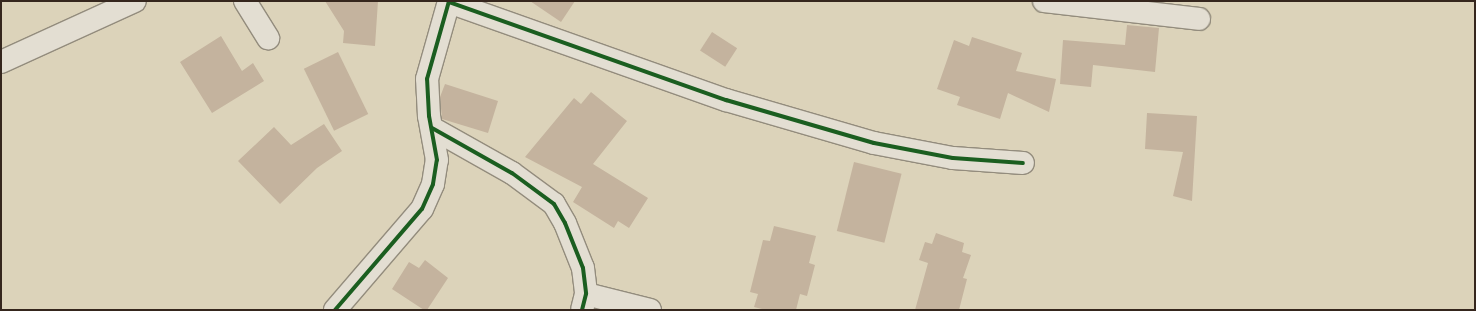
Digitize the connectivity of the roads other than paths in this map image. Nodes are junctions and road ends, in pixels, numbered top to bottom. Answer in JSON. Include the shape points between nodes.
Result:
{"nodes":[{"id":1,"x":135,"y":1,"type":"edge"},
{"id":2,"x":245,"y":1,"type":"edge"},
{"id":3,"x":1044,"y":1,"type":"edge"},
{"id":4,"x":449,"y":2,"type":"edge"},
{"id":5,"x":1199,"y":19,"type":"dead end"},
{"id":6,"x":268,"y":38,"type":"dead end"},
{"id":7,"x":1,"y":62,"type":"edge"},
{"id":8,"x":432,"y":128,"type":"junction"},
{"id":9,"x":1023,"y":164,"type":"dead end"},
{"id":10,"x":584,"y":302,"type":"edge"},
{"id":11,"x":335,"y":310,"type":"edge"},
{"id":12,"x":650,"y":310,"type":"edge"}],
"edges":[{"from":1,"to":7,"type":"street"},
{"from":2,"to":6,"type":"street"},
{"from":3,"to":5,"type":"street"},
{"from":4,"to":8,"type":"street","via":[[427,79]]},
{"from":4,"to":9,"type":"street","via":[[726,100],[874,143],[953,158]]},
{"from":8,"to":10,"type":"street","via":[[512,173],[554,204],[565,223],[582,268]]},
{"from":8,"to":11,"type":"street","via":[[437,160],[433,184],[422,209]]},
{"from":10,"to":12,"type":"street"}]}
